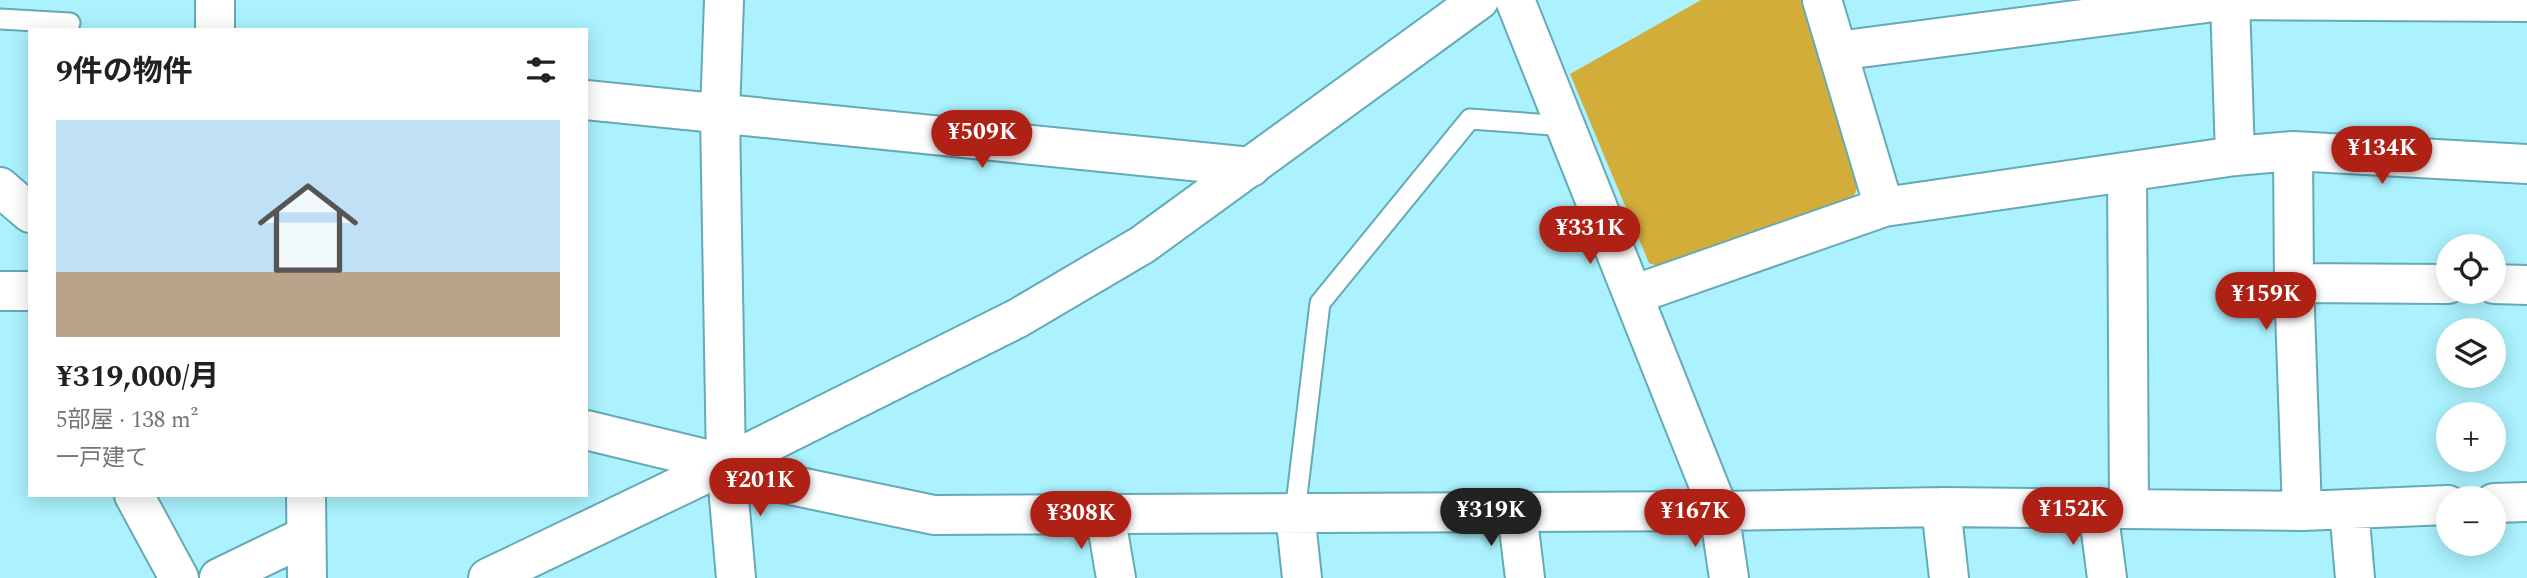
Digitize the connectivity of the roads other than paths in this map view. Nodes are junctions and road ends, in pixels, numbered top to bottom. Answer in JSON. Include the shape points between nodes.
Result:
{"nodes":[{"id":1,"x":215,"y":0,"type":"edge"},
{"id":2,"x":724,"y":0,"type":"edge"},
{"id":3,"x":1479,"y":0,"type":"edge"},
{"id":4,"x":1515,"y":0,"type":"edge"},
{"id":5,"x":1822,"y":0,"type":"edge"},
{"id":6,"x":2230,"y":0,"type":"edge"},
{"id":7,"x":2527,"y":2,"type":"edge"},
{"id":8,"x":0,"y":19,"type":"edge"},
{"id":9,"x":70,"y":23,"type":"dead end"},
{"id":10,"x":215,"y":28,"type":"edge"},
{"id":11,"x":1837,"y":51,"type":"junction"},
{"id":12,"x":588,"y":100,"type":"edge"},
{"id":13,"x":720,"y":114,"type":"junction"},
{"id":14,"x":1566,"y":127,"type":"junction"},
{"id":15,"x":2293,"y":151,"type":"junction"},
{"id":16,"x":2235,"y":156,"type":"junction"},
{"id":17,"x":2527,"y":164,"type":"edge"},
{"id":18,"x":1251,"y":167,"type":"junction"},
{"id":19,"x":2127,"y":172,"type":"junction"},
{"id":20,"x":0,"y":187,"type":"edge"},
{"id":21,"x":1884,"y":206,"type":"junction"},
{"id":22,"x":28,"y":211,"type":"edge"},
{"id":23,"x":2294,"y":283,"type":"junction"},
{"id":24,"x":2436,"y":284,"type":"edge"},
{"id":25,"x":2506,"y":285,"type":"edge"},
{"id":26,"x":2527,"y":285,"type":"edge"},
{"id":27,"x":1633,"y":295,"type":"junction"},
{"id":28,"x":588,"y":430,"type":"edge"},
{"id":29,"x":726,"y":464,"type":"junction"},
{"id":30,"x":135,"y":497,"type":"edge"},
{"id":31,"x":306,"y":497,"type":"edge"},
{"id":32,"x":2527,"y":502,"type":"edge"},
{"id":33,"x":2506,"y":503,"type":"edge"},
{"id":34,"x":2436,"y":505,"type":"edge"},
{"id":35,"x":1941,"y":507,"type":"junction"},
{"id":36,"x":2114,"y":509,"type":"junction"},
{"id":37,"x":2349,"y":509,"type":"junction"},
{"id":38,"x":1719,"y":511,"type":"junction"},
{"id":39,"x":2302,"y":511,"type":"junction"},
{"id":40,"x":1517,"y":512,"type":"junction"},
{"id":41,"x":1295,"y":513,"type":"junction"},
{"id":42,"x":1105,"y":514,"type":"junction"},
{"id":43,"x":306,"y":536,"type":"junction"},
{"id":44,"x":530,"y":568,"type":"edge"},
{"id":45,"x":179,"y":578,"type":"edge"},
{"id":46,"x":219,"y":578,"type":"edge"},
{"id":47,"x":307,"y":578,"type":"edge"},
{"id":48,"x":488,"y":578,"type":"edge"},
{"id":49,"x":736,"y":578,"type":"edge"},
{"id":50,"x":1116,"y":578,"type":"edge"},
{"id":51,"x":1302,"y":578,"type":"edge"},
{"id":52,"x":1525,"y":578,"type":"edge"},
{"id":53,"x":1729,"y":578,"type":"edge"},
{"id":54,"x":1950,"y":578,"type":"edge"},
{"id":55,"x":2107,"y":578,"type":"edge"},
{"id":56,"x":2355,"y":578,"type":"edge"}],
"edges":[{"from":1,"to":10,"type":"street"},
{"from":2,"to":13,"type":"street"},
{"from":3,"to":18,"type":"street"},
{"from":4,"to":14,"type":"street"},
{"from":5,"to":11,"type":"street"},
{"from":6,"to":7,"type":"street"},
{"from":6,"to":11,"type":"street"},
{"from":6,"to":16,"type":"street"},
{"from":8,"to":9,"type":"lane"},
{"from":11,"to":21,"type":"street"},
{"from":12,"to":13,"type":"street"},
{"from":13,"to":18,"type":"street"},
{"from":13,"to":29,"type":"street"},
{"from":14,"to":27,"type":"street"},
{"from":14,"to":41,"type":"lane","via":[[1470,119],[1320,303]]},
{"from":15,"to":16,"type":"street"},
{"from":15,"to":17,"type":"street"},
{"from":15,"to":23,"type":"street"},
{"from":16,"to":19,"type":"street"},
{"from":18,"to":29,"type":"street","via":[[1142,246],[1018,318]]},
{"from":19,"to":21,"type":"street"},
{"from":19,"to":36,"type":"street"},
{"from":20,"to":22,"type":"street"},
{"from":21,"to":27,"type":"street"},
{"from":23,"to":24,"type":"street"},
{"from":23,"to":39,"type":"street"},
{"from":25,"to":26,"type":"street"},
{"from":27,"to":38,"type":"street"},
{"from":28,"to":29,"type":"street"},
{"from":29,"to":42,"type":"street","via":[[776,482],[934,514]]},
{"from":29,"to":44,"type":"street"},
{"from":29,"to":49,"type":"street"},
{"from":30,"to":45,"type":"street"},
{"from":31,"to":43,"type":"street"},
{"from":32,"to":33,"type":"street"},
{"from":34,"to":37,"type":"street"},
{"from":35,"to":36,"type":"street"},
{"from":35,"to":38,"type":"street"},
{"from":35,"to":54,"type":"street"},
{"from":36,"to":39,"type":"street"},
{"from":36,"to":55,"type":"street"},
{"from":37,"to":39,"type":"street"},
{"from":37,"to":56,"type":"street"},
{"from":38,"to":40,"type":"street"},
{"from":38,"to":53,"type":"street"},
{"from":40,"to":41,"type":"street"},
{"from":40,"to":52,"type":"street"},
{"from":41,"to":42,"type":"street"},
{"from":41,"to":51,"type":"street"},
{"from":42,"to":50,"type":"street"},
{"from":43,"to":46,"type":"street"},
{"from":43,"to":47,"type":"street"},
{"from":44,"to":48,"type":"street"}]}
